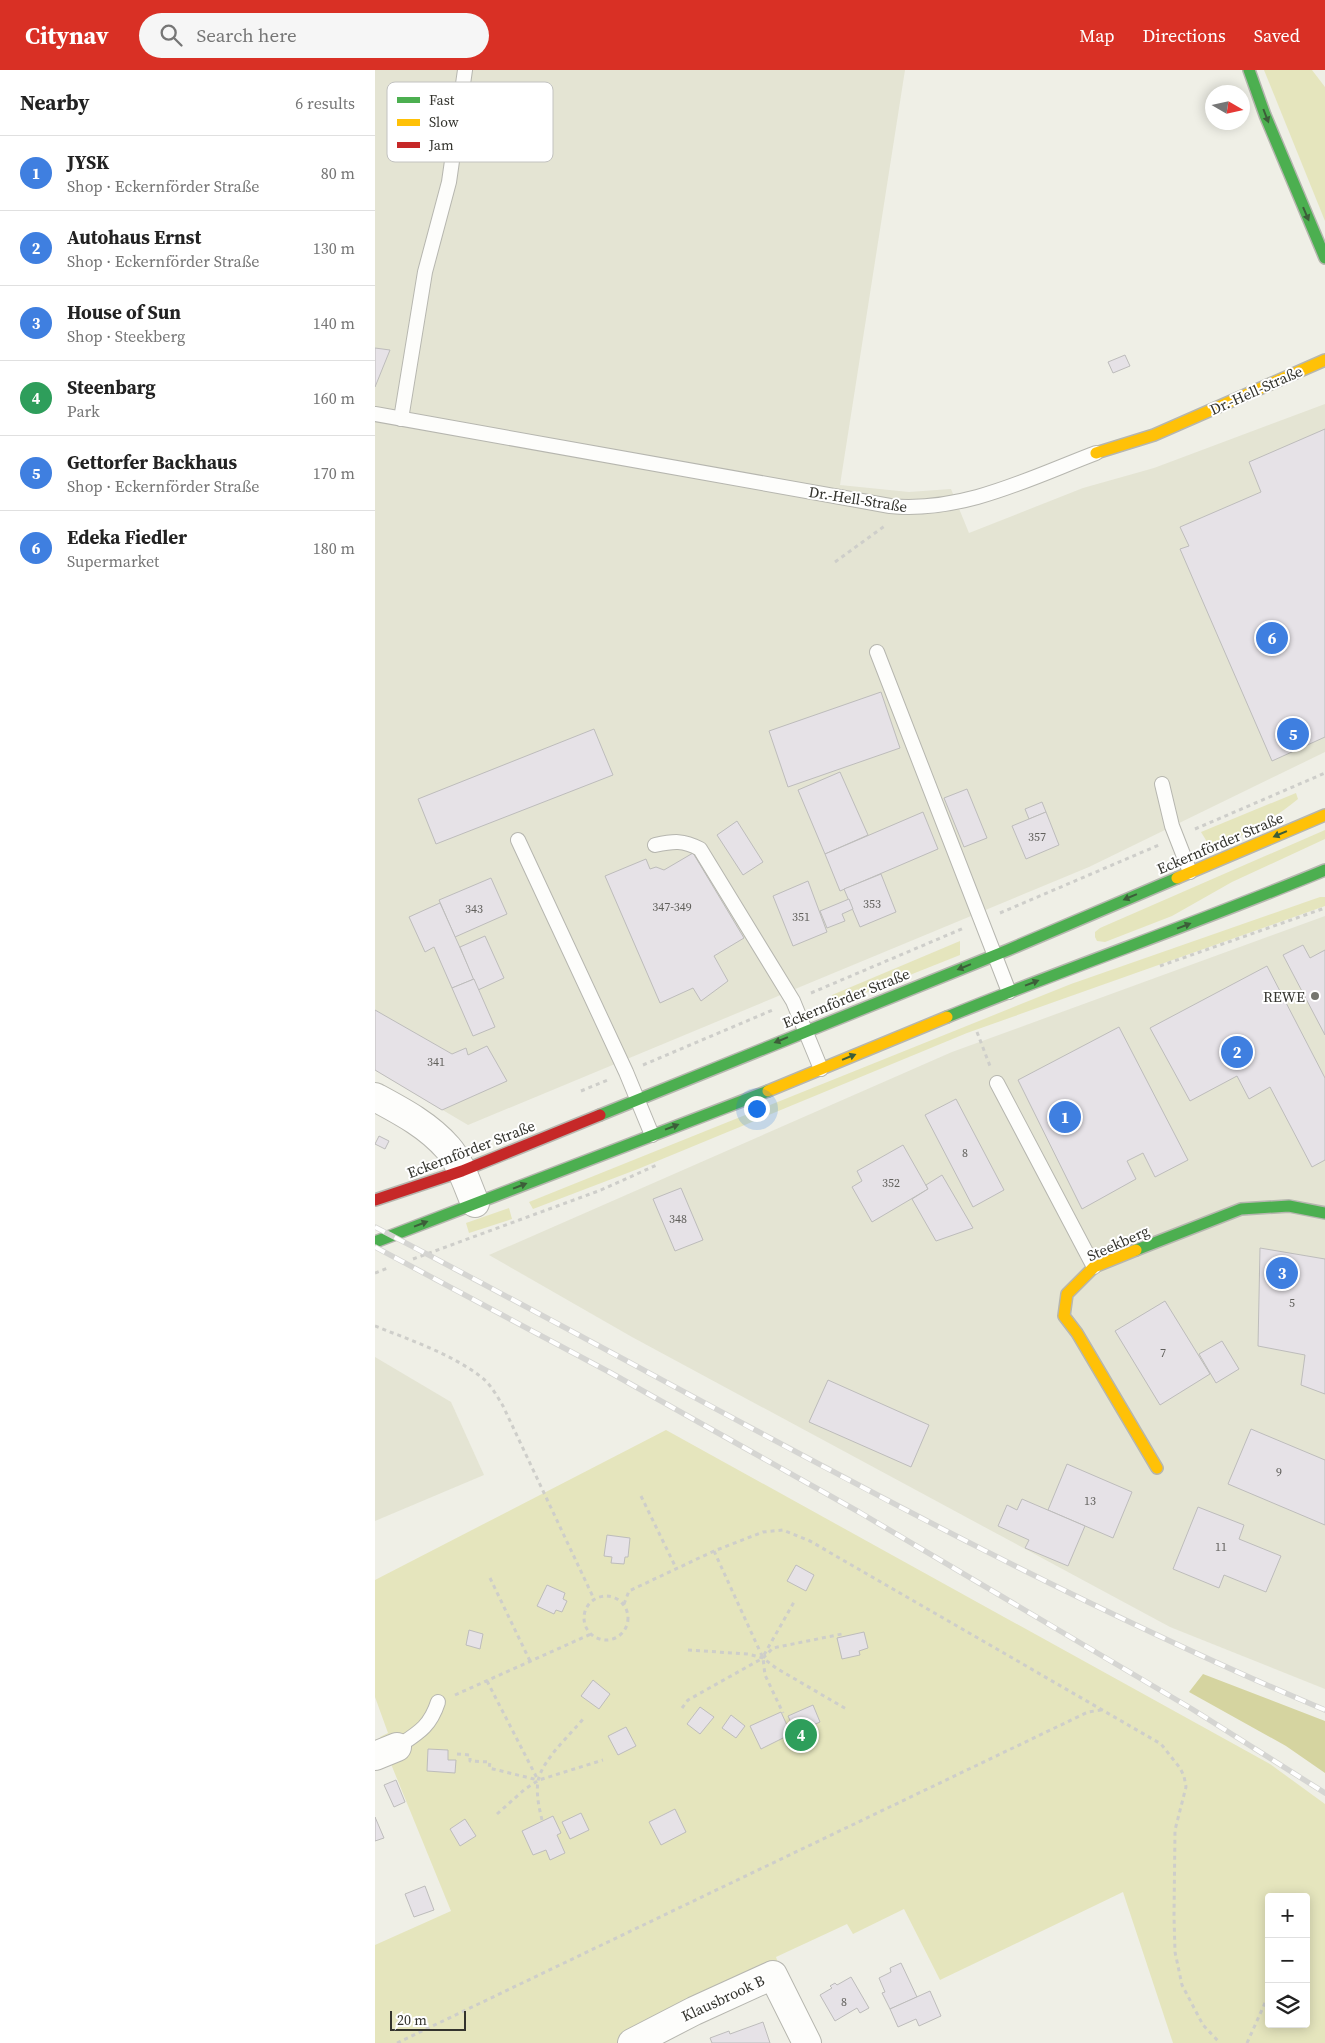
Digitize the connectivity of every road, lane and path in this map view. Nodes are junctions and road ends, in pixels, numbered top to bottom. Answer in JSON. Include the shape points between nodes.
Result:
{"nodes":[{"id":1,"x":1249,"y":70,"type":"edge"},
{"id":2,"x":452,"y":162,"type":"edge"},
{"id":3,"x":1325,"y":258,"type":"edge"},
{"id":4,"x":1325,"y":360,"type":"edge"},
{"id":5,"x":375,"y":414,"type":"edge"},
{"id":6,"x":401,"y":419,"type":"junction"},
{"id":7,"x":1096,"y":453,"type":"joint"},
{"id":8,"x":911,"y":508,"type":"junction"},
{"id":9,"x":835,"y":562,"type":"dead end"},
{"id":10,"x":877,"y":652,"type":"dead end"},
{"id":11,"x":1325,"y":772,"type":"edge"},
{"id":12,"x":1162,"y":784,"type":"dead end"},
{"id":13,"x":1325,"y":815,"type":"edge"},
{"id":14,"x":1176,"y":837,"type":"junction"},
{"id":15,"x":518,"y":840,"type":"dead end"},
{"id":16,"x":655,"y":845,"type":"dead end"},
{"id":17,"x":1325,"y":870,"type":"edge"},
{"id":18,"x":1190,"y":872,"type":"junction"},
{"id":19,"x":1325,"y":908,"type":"edge"},
{"id":20,"x":1317,"y":911,"type":"dead end"},
{"id":21,"x":982,"y":920,"type":"junction"},
{"id":22,"x":995,"y":954,"type":"junction"},
{"id":23,"x":1009,"y":992,"type":"junction"},
{"id":24,"x":793,"y":1001,"type":"junction"},
{"id":25,"x":977,"y":1030,"type":"dead end"},
{"id":26,"x":805,"y":1031,"type":"junction"},
{"id":27,"x":821,"y":1069,"type":"junction"},
{"id":28,"x":626,"y":1072,"type":"junction"},
{"id":29,"x":997,"y":1083,"type":"joint"},
{"id":30,"x":573,"y":1095,"type":"dead end"},
{"id":31,"x":375,"y":1097,"type":"edge"},
{"id":32,"x":637,"y":1098,"type":"junction"},
{"id":33,"x":652,"y":1135,"type":"junction"},
{"id":34,"x":462,"y":1171,"type":"junction"},
{"id":35,"x":375,"y":1200,"type":"edge"},
{"id":36,"x":475,"y":1203,"type":"junction"},
{"id":37,"x":1325,"y":1212,"type":"edge"},
{"id":38,"x":375,"y":1242,"type":"edge"},
{"id":39,"x":1094,"y":1267,"type":"junction"},
{"id":40,"x":375,"y":1326,"type":"edge"},
{"id":41,"x":1157,"y":1468,"type":"dead end"},
{"id":42,"x":641,"y":1496,"type":"dead end"},
{"id":43,"x":714,"y":1551,"type":"junction"},
{"id":44,"x":676,"y":1568,"type":"junction"},
{"id":45,"x":490,"y":1578,"type":"dead end"},
{"id":46,"x":594,"y":1599,"type":"junction"},
{"id":47,"x":794,"y":1602,"type":"dead end"},
{"id":48,"x":624,"y":1604,"type":"junction"},
{"id":49,"x":591,"y":1634,"type":"junction"},
{"id":50,"x":842,"y":1634,"type":"dead end"},
{"id":51,"x":688,"y":1650,"type":"dead end"},
{"id":52,"x":763,"y":1658,"type":"junction"},
{"id":53,"x":530,"y":1662,"type":"junction"},
{"id":54,"x":487,"y":1681,"type":"junction"},
{"id":55,"x":438,"y":1702,"type":"joint"},
{"id":56,"x":682,"y":1708,"type":"dead end"},
{"id":57,"x":848,"y":1710,"type":"dead end"},
{"id":58,"x":1101,"y":1710,"type":"junction"},
{"id":59,"x":783,"y":1713,"type":"dead end"},
{"id":60,"x":584,"y":1718,"type":"dead end"},
{"id":61,"x":386,"y":1752,"type":"edge"},
{"id":62,"x":457,"y":1754,"type":"dead end"},
{"id":63,"x":603,"y":1760,"type":"dead end"},
{"id":64,"x":539,"y":1780,"type":"junction"},
{"id":65,"x":497,"y":1814,"type":"dead end"},
{"id":66,"x":542,"y":1820,"type":"dead end"},
{"id":67,"x":1265,"y":2003,"type":"edge"},
{"id":68,"x":397,"y":2043,"type":"edge"},
{"id":69,"x":632,"y":2043,"type":"edge"},
{"id":70,"x":807,"y":2043,"type":"edge"},
{"id":71,"x":1220,"y":2043,"type":"edge"},
{"id":72,"x":1247,"y":2043,"type":"edge"}],
"edges":[{"from":1,"to":3,"type":"main road","one_way":true},
{"from":2,"to":6,"type":"lane","via":[[425,272]]},
{"from":4,"to":7,"type":"main road","name":"Dr.-Hell-Straße","via":[[1154,435]]},
{"from":5,"to":6,"type":"lane","name":"Dr.-Hell-Straße"},
{"from":6,"to":8,"type":"lane","name":"Dr.-Hell-Straße"},
{"from":7,"to":8,"type":"lane","name":"Dr.-Hell-Straße","via":[[979,497]]},
{"from":8,"to":9,"type":"path"},
{"from":10,"to":21,"type":"lane"},
{"from":11,"to":14,"type":"path"},
{"from":12,"to":14,"type":"lane"},
{"from":13,"to":18,"type":"main road","name":"Eckernförder Straße","one_way":true},
{"from":14,"to":18,"type":"lane"},
{"from":14,"to":21,"type":"path"},
{"from":15,"to":28,"type":"lane"},
{"from":16,"to":24,"type":"lane","via":[[687,842],[700,849]]},
{"from":23,"to":17,"type":"main road","one_way":true},
{"from":18,"to":22,"type":"main road","name":"Eckernförder Straße","one_way":true},
{"from":19,"to":20,"type":"path"},
{"from":21,"to":22,"type":"lane"},
{"from":21,"to":24,"type":"path"},
{"from":22,"to":23,"type":"lane"},
{"from":22,"to":26,"type":"main road","name":"Eckernförder Straße","one_way":true},
{"from":27,"to":23,"type":"main road","one_way":true},
{"from":24,"to":26,"type":"lane"},
{"from":24,"to":28,"type":"path"},
{"from":25,"to":29,"type":"path"},
{"from":26,"to":27,"type":"lane"},
{"from":26,"to":32,"type":"main road","name":"Eckernförder Straße","one_way":true},
{"from":33,"to":27,"type":"main road","one_way":true},
{"from":28,"to":30,"type":"path"},
{"from":28,"to":32,"type":"lane"},
{"from":29,"to":39,"type":"lane"},
{"from":31,"to":34,"type":"street","via":[[415,1119],[448,1148]]},
{"from":32,"to":33,"type":"lane"},
{"from":32,"to":34,"type":"main road","name":"Eckernförder Straße"},
{"from":36,"to":33,"type":"main road","one_way":true},
{"from":34,"to":35,"type":"main road","name":"Eckernförder Straße"},
{"from":34,"to":36,"type":"street"},
{"from":38,"to":36,"type":"main road","one_way":true},
{"from":37,"to":39,"type":"main road","name":"Steekberg","via":[[1289,1206],[1241,1209]]},
{"from":39,"to":41,"type":"main road","name":"Steekberg","via":[[1067,1294],[1064,1316]]},
{"from":40,"to":46,"type":"path","via":[[435,1350],[481,1376],[503,1406]]},
{"from":42,"to":44,"type":"path"},
{"from":43,"to":44,"type":"path"},
{"from":43,"to":52,"type":"path"},
{"from":43,"to":58,"type":"path","via":[[774,1529],[810,1541]]},
{"from":44,"to":48,"type":"path","via":[[629,1591]]},
{"from":45,"to":53,"type":"path"},
{"from":46,"to":48,"type":"path","via":[[611,1596]]},
{"from":46,"to":49,"type":"path","via":[[584,1617]]},
{"from":47,"to":52,"type":"path"},
{"from":48,"to":49,"type":"path","via":[[628,1622],[620,1635],[602,1640]]},
{"from":49,"to":53,"type":"path"},
{"from":50,"to":52,"type":"path","via":[[773,1648]]},
{"from":51,"to":52,"type":"path"},
{"from":52,"to":56,"type":"path","via":[[688,1700]]},
{"from":52,"to":57,"type":"path"},
{"from":52,"to":59,"type":"path","via":[[765,1675]]},
{"from":53,"to":54,"type":"path"},
{"from":54,"to":55,"type":"path"},
{"from":54,"to":64,"type":"path"},
{"from":55,"to":61,"type":"lane","via":[[433,1717],[417,1733]]},
{"from":58,"to":68,"type":"path","via":[[1088,1712]]},
{"from":58,"to":71,"type":"path","via":[[1161,1744],[1184,1776],[1186,1787],[1175,1830],[1175,1952],[1182,1985],[1203,2025]]},
{"from":60,"to":64,"type":"path","via":[[544,1766]]},
{"from":62,"to":64,"type":"path","via":[[470,1755],[470,1761],[490,1762],[489,1768]]},
{"from":63,"to":64,"type":"path"},
{"from":64,"to":65,"type":"path"},
{"from":64,"to":66,"type":"path","via":[[537,1798]]},
{"from":67,"to":72,"type":"path"},
{"from":69,"to":70,"type":"street","name":"Klausbrook B","via":[[773,1975]]}]}
